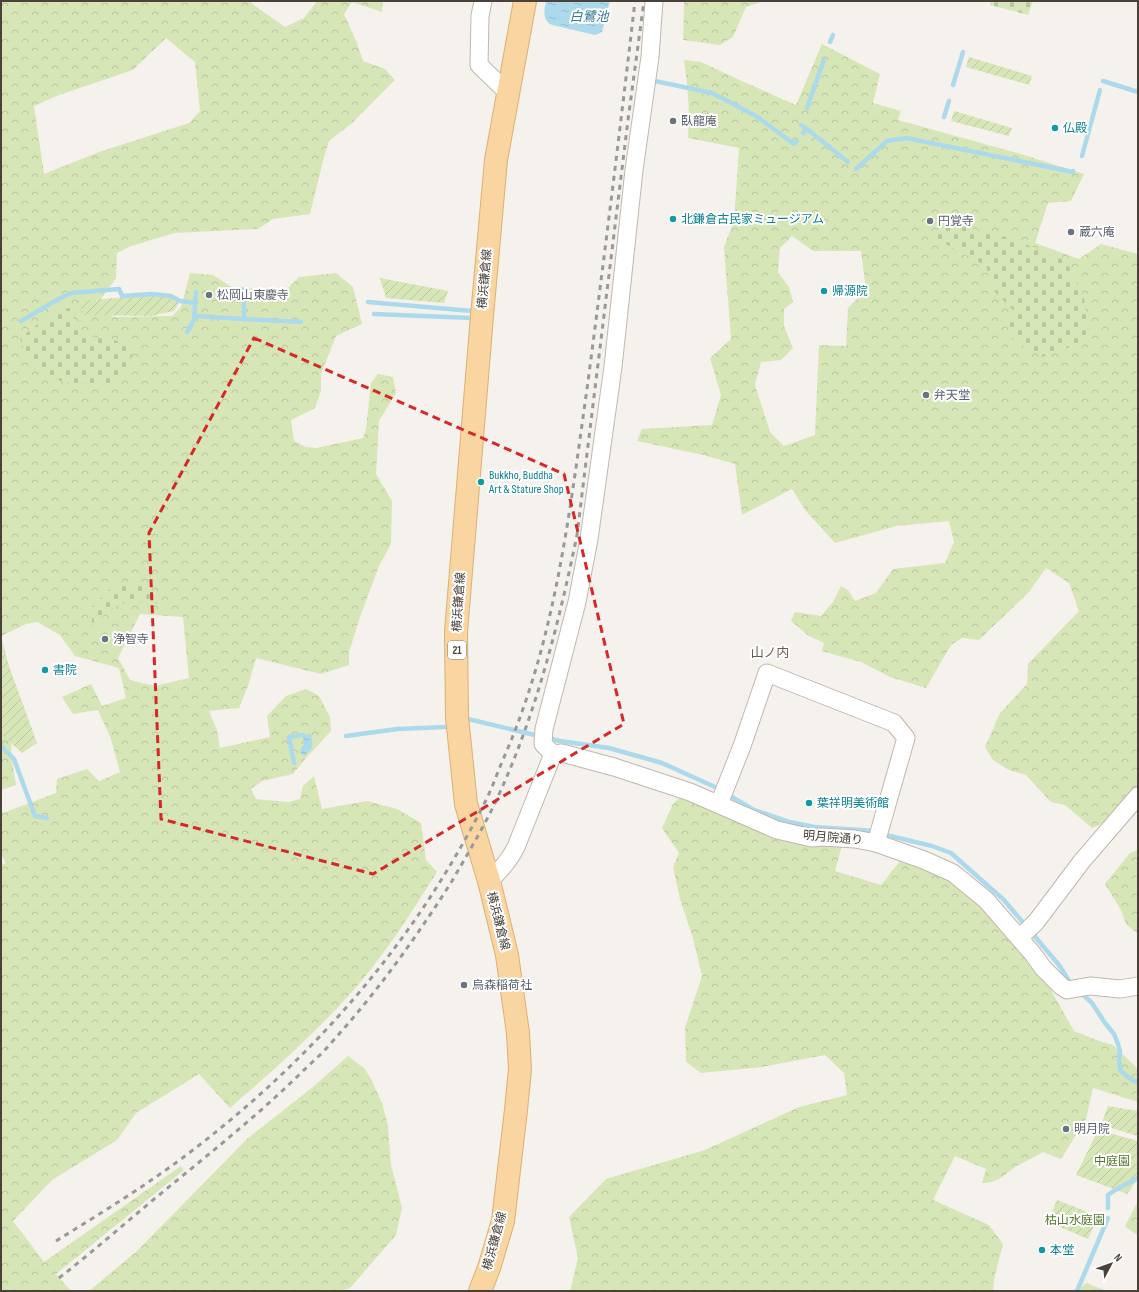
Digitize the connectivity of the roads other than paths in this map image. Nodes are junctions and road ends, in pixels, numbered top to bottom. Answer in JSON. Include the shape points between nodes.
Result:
{"nodes":[{"id":1,"x":483,"y":1,"type":"edge"},
{"id":2,"x":525,"y":1,"type":"edge"},
{"id":3,"x":654,"y":1,"type":"edge"},
{"id":4,"x":508,"y":93,"type":"junction"},
{"id":5,"x":547,"y":742,"type":"junction"},
{"id":6,"x":722,"y":794,"type":"junction"},
{"id":7,"x":1138,"y":796,"type":"edge"},
{"id":8,"x":878,"y":835,"type":"junction"},
{"id":9,"x":489,"y":881,"type":"junction"},
{"id":10,"x":1027,"y":931,"type":"junction"},
{"id":11,"x":1138,"y":986,"type":"edge"},
{"id":12,"x":480,"y":1291,"type":"edge"}],
"edges":[{"from":1,"to":4,"type":"street","via":[[480,16],[479,65]]},
{"from":2,"to":4,"type":"main road","name":"横浜鎌倉線","number":"21"},
{"from":3,"to":5,"type":"street","via":[[650,57],[634,170],[613,367],[589,539]]},
{"from":4,"to":9,"type":"main road","name":"横浜鎌倉線","number":"21","via":[[496,160],[456,632],[457,717],[466,804]]},
{"from":5,"to":6,"type":"street","name":"明月院通り","via":[[562,753],[690,792]]},
{"from":5,"to":9,"type":"street","via":[[516,848],[501,870]]},
{"from":6,"to":8,"type":"street","name":"明月院通り","via":[[777,830],[796,835],[855,839]]},
{"from":6,"to":8,"type":"street","via":[[742,746],[767,673],[894,724],[906,738]]},
{"from":7,"to":10,"type":"street"},
{"from":8,"to":10,"type":"street","name":"明月院通り","via":[[924,860],[953,872]]},
{"from":9,"to":12,"type":"main road","name":"横浜鎌倉線","number":"21","via":[[507,955],[518,1033],[520,1070],[503,1220]]},
{"from":10,"to":11,"type":"street","name":"明月院通り","via":[[1043,968],[1067,990],[1090,986],[1120,989]]}]}
